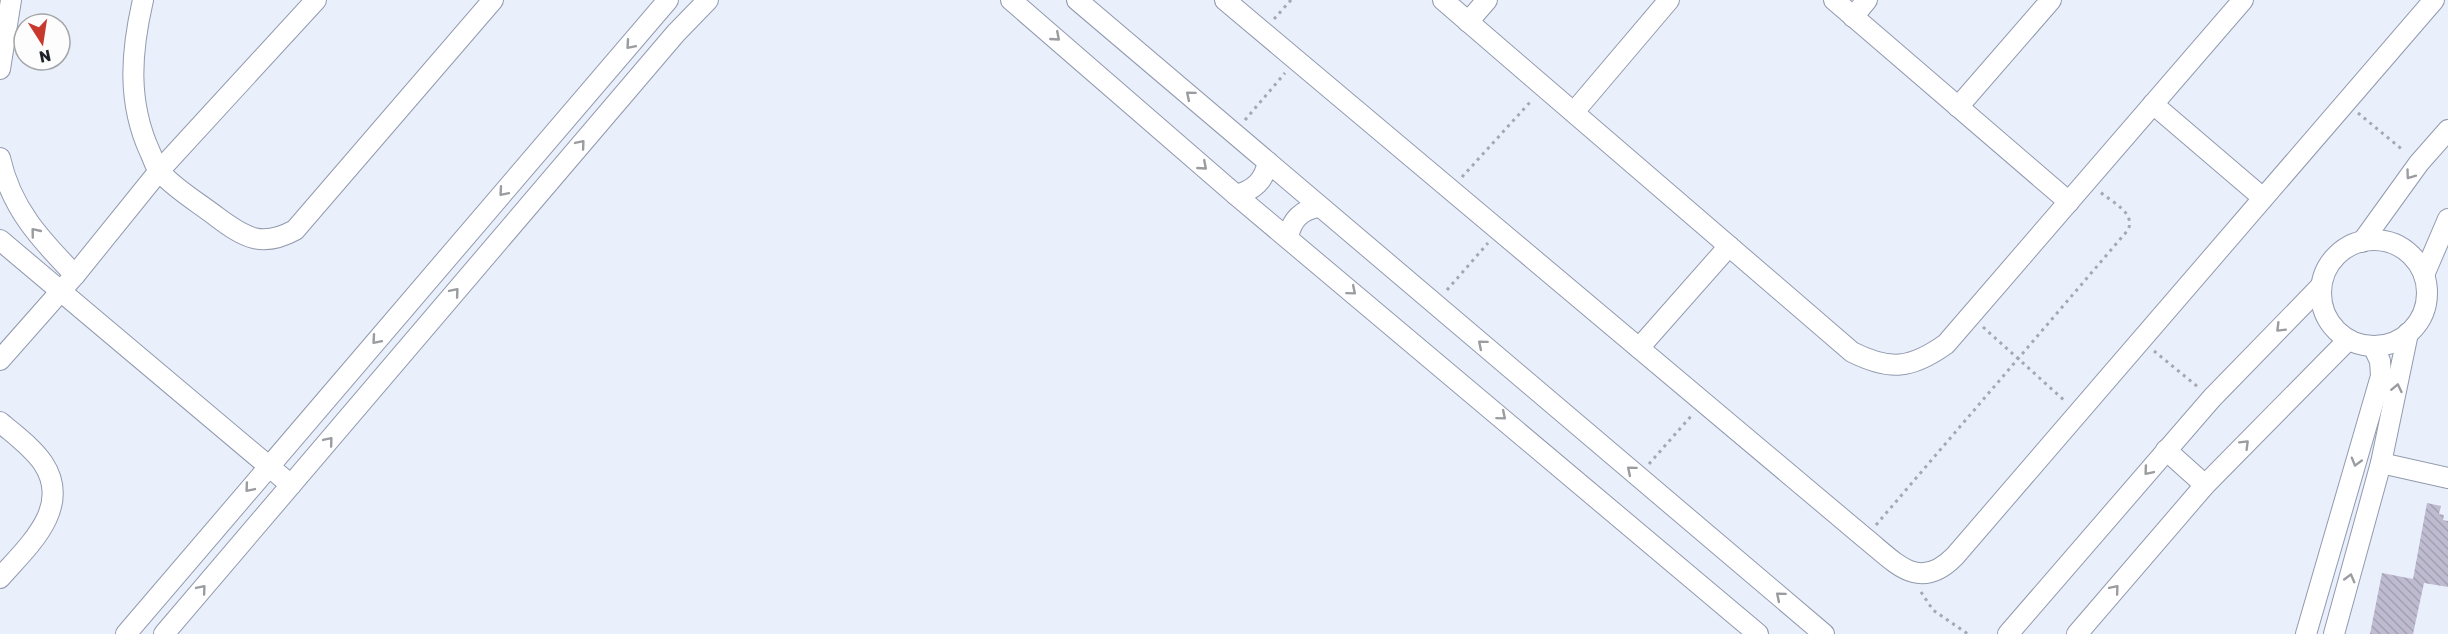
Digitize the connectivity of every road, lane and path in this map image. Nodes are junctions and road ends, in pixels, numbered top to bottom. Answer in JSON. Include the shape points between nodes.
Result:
{"nodes":[{"id":1,"x":11,"y":0,"type":"edge"},
{"id":2,"x":143,"y":0,"type":"edge"},
{"id":3,"x":316,"y":0,"type":"edge"},
{"id":4,"x":493,"y":0,"type":"edge"},
{"id":5,"x":668,"y":0,"type":"edge"},
{"id":6,"x":708,"y":0,"type":"edge"},
{"id":7,"x":1011,"y":0,"type":"edge"},
{"id":8,"x":1077,"y":0,"type":"edge"},
{"id":9,"x":1225,"y":0,"type":"edge"},
{"id":10,"x":1291,"y":0,"type":"edge"},
{"id":11,"x":1443,"y":0,"type":"edge"},
{"id":12,"x":1487,"y":0,"type":"edge"},
{"id":13,"x":1669,"y":0,"type":"edge"},
{"id":14,"x":1834,"y":0,"type":"edge"},
{"id":15,"x":1867,"y":0,"type":"edge"},
{"id":16,"x":2051,"y":0,"type":"edge"},
{"id":17,"x":2243,"y":0,"type":"edge"},
{"id":18,"x":2434,"y":0,"type":"edge"},
{"id":19,"x":1853,"y":17,"type":"junction"},
{"id":20,"x":1468,"y":22,"type":"junction"},
{"id":21,"x":1263,"y":32,"type":"junction"},
{"id":22,"x":1296,"y":60,"type":"junction"},
{"id":23,"x":0,"y":69,"type":"edge"},
{"id":24,"x":1544,"y":87,"type":"junction"},
{"id":25,"x":2346,"y":102,"type":"junction"},
{"id":26,"x":2153,"y":104,"type":"junction"},
{"id":27,"x":1958,"y":107,"type":"junction"},
{"id":28,"x":1574,"y":112,"type":"junction"},
{"id":29,"x":2448,"y":130,"type":"edge"},
{"id":30,"x":1234,"y":133,"type":"junction"},
{"id":31,"x":0,"y":158,"type":"edge"},
{"id":32,"x":1268,"y":162,"type":"junction"},
{"id":33,"x":2419,"y":163,"type":"junction"},
{"id":34,"x":159,"y":171,"type":"junction"},
{"id":35,"x":2087,"y":181,"type":"junction"},
{"id":36,"x":1451,"y":190,"type":"junction"},
{"id":37,"x":1236,"y":195,"type":"junction"},
{"id":38,"x":2264,"y":198,"type":"junction"},
{"id":39,"x":2069,"y":202,"type":"junction"},
{"id":40,"x":1319,"y":207,"type":"junction"},
{"id":41,"x":2448,"y":219,"type":"edge"},
{"id":42,"x":1499,"y":231,"type":"junction"},
{"id":43,"x":1288,"y":237,"type":"junction"},
{"id":44,"x":0,"y":240,"type":"edge"},
{"id":45,"x":2362,"y":242,"type":"junction"},
{"id":46,"x":1729,"y":246,"type":"junction"},
{"id":47,"x":75,"y":275,"type":"junction"},
{"id":48,"x":2424,"y":275,"type":"junction"},
{"id":49,"x":2321,"y":286,"type":"junction"},
{"id":50,"x":61,"y":291,"type":"junction"},
{"id":51,"x":1435,"y":304,"type":"junction"},
{"id":52,"x":1971,"y":315,"type":"junction"},
{"id":53,"x":2409,"y":333,"type":"junction"},
{"id":54,"x":2348,"y":340,"type":"junction"},
{"id":55,"x":2141,"y":341,"type":"junction"},
{"id":56,"x":2373,"y":346,"type":"junction"},
{"id":57,"x":1639,"y":348,"type":"junction"},
{"id":58,"x":2018,"y":358,"type":"junction"},
{"id":59,"x":0,"y":360,"type":"edge"},
{"id":60,"x":2212,"y":398,"type":"junction"},
{"id":61,"x":1703,"y":402,"type":"junction"},
{"id":62,"x":2079,"y":413,"type":"junction"},
{"id":63,"x":0,"y":422,"type":"edge"},
{"id":64,"x":2166,"y":450,"type":"junction"},
{"id":65,"x":2381,"y":463,"type":"junction"},
{"id":66,"x":267,"y":466,"type":"junction"},
{"id":67,"x":1638,"y":476,"type":"junction"},
{"id":68,"x":2448,"y":478,"type":"edge"},
{"id":69,"x":291,"y":485,"type":"junction"},
{"id":70,"x":2205,"y":485,"type":"junction"},
{"id":71,"x":1865,"y":538,"type":"junction"},
{"id":72,"x":1909,"y":573,"type":"junction"},
{"id":73,"x":0,"y":578,"type":"edge"},
{"id":74,"x":126,"y":634,"type":"edge"},
{"id":75,"x":164,"y":634,"type":"edge"},
{"id":76,"x":1758,"y":634,"type":"edge"},
{"id":77,"x":1824,"y":634,"type":"edge"},
{"id":78,"x":1968,"y":634,"type":"edge"},
{"id":79,"x":2008,"y":634,"type":"edge"},
{"id":80,"x":2078,"y":634,"type":"edge"},
{"id":81,"x":2306,"y":634,"type":"edge"},
{"id":82,"x":2334,"y":634,"type":"edge"}],
"edges":[{"from":1,"to":23,"type":"street"},
{"from":2,"to":34,"type":"street","via":[[132,65],[134,102],[143,138]]},
{"from":3,"to":34,"type":"street"},
{"from":4,"to":34,"type":"street","via":[[307,217],[280,238],[247,237]]},
{"from":5,"to":66,"type":"street","one_way":true},
{"from":69,"to":6,"type":"street","one_way":true},
{"from":7,"to":37,"type":"street","one_way":true},
{"from":30,"to":8,"type":"street","one_way":true},
{"from":9,"to":21,"type":"street"},
{"from":10,"to":21,"type":"path"},
{"from":11,"to":20,"type":"street"},
{"from":12,"to":20,"type":"street"},
{"from":13,"to":28,"type":"street"},
{"from":14,"to":19,"type":"street"},
{"from":15,"to":19,"type":"street"},
{"from":16,"to":27,"type":"street"},
{"from":17,"to":26,"type":"street"},
{"from":18,"to":25,"type":"street"},
{"from":19,"to":27,"type":"street"},
{"from":20,"to":24,"type":"street"},
{"from":21,"to":22,"type":"street"},
{"from":22,"to":30,"type":"path"},
{"from":22,"to":36,"type":"street"},
{"from":24,"to":28,"type":"street"},
{"from":24,"to":36,"type":"path"},
{"from":25,"to":33,"type":"path"},
{"from":25,"to":38,"type":"street"},
{"from":26,"to":35,"type":"street"},
{"from":26,"to":38,"type":"street"},
{"from":27,"to":39,"type":"street"},
{"from":28,"to":46,"type":"street"},
{"from":29,"to":33,"type":"street"},
{"from":30,"to":32,"type":"street"},
{"from":47,"to":31,"type":"street","one_way":true,"via":[[19,210],[7,186]]},
{"from":32,"to":37,"type":"street","via":[[1261,180]]},
{"from":32,"to":40,"type":"street"},
{"from":33,"to":45,"type":"street","one_way":true},
{"from":34,"to":47,"type":"street"},
{"from":35,"to":39,"type":"street"},
{"from":35,"to":58,"type":"path","via":[[2129,216],[2131,223]]},
{"from":36,"to":42,"type":"street"},
{"from":37,"to":43,"type":"street"},
{"from":38,"to":55,"type":"street"},
{"from":39,"to":52,"type":"street"},
{"from":40,"to":43,"type":"street","via":[[1301,213]]},
{"from":40,"to":51,"type":"street"},
{"from":41,"to":48,"type":"street"},
{"from":42,"to":51,"type":"path"},
{"from":42,"to":57,"type":"street"},
{"from":43,"to":76,"type":"street","one_way":true},
{"from":44,"to":50,"type":"street"},
{"from":45,"to":48,"type":"street","via":[[2381,241],[2399,247]]},
{"from":45,"to":49,"type":"street","via":[[2339,253],[2324,274]]},
{"from":46,"to":52,"type":"street","via":[[1852,352],[1875,363],[1900,366],[1925,359],[1946,344]]},
{"from":46,"to":57,"type":"street"},
{"from":47,"to":50,"type":"street"},
{"from":48,"to":53,"type":"street","via":[[2427,294],[2423,312]]},
{"from":49,"to":54,"type":"street","via":[[2324,311]]},
{"from":49,"to":60,"type":"street","one_way":true},
{"from":50,"to":59,"type":"street"},
{"from":50,"to":66,"type":"street"},
{"from":67,"to":51,"type":"street","one_way":true},
{"from":52,"to":58,"type":"path"},
{"from":53,"to":56,"type":"street"},
{"from":65,"to":53,"type":"street","one_way":true},
{"from":54,"to":56,"type":"street"},
{"from":70,"to":54,"type":"street","one_way":true},
{"from":55,"to":60,"type":"path"},
{"from":55,"to":62,"type":"street"},
{"from":56,"to":81,"type":"street","one_way":true,"via":[[2381,376]]},
{"from":57,"to":61,"type":"street"},
{"from":58,"to":62,"type":"path"},
{"from":58,"to":71,"type":"path"},
{"from":60,"to":64,"type":"street"},
{"from":61,"to":67,"type":"path"},
{"from":61,"to":71,"type":"street"},
{"from":62,"to":72,"type":"street","via":[[1943,569],[1926,575]]},
{"from":63,"to":73,"type":"street","via":[[45,465],[52,484],[52,506],[45,526]]},
{"from":64,"to":70,"type":"street"},
{"from":64,"to":79,"type":"street","one_way":true},
{"from":65,"to":68,"type":"street"},
{"from":82,"to":65,"type":"street","one_way":true},
{"from":66,"to":69,"type":"street"},
{"from":66,"to":74,"type":"street","one_way":true},
{"from":77,"to":67,"type":"street","one_way":true},
{"from":75,"to":69,"type":"street","one_way":true},
{"from":80,"to":70,"type":"street","one_way":true},
{"from":71,"to":72,"type":"street"},
{"from":72,"to":78,"type":"path","via":[[1933,609]]}]}
